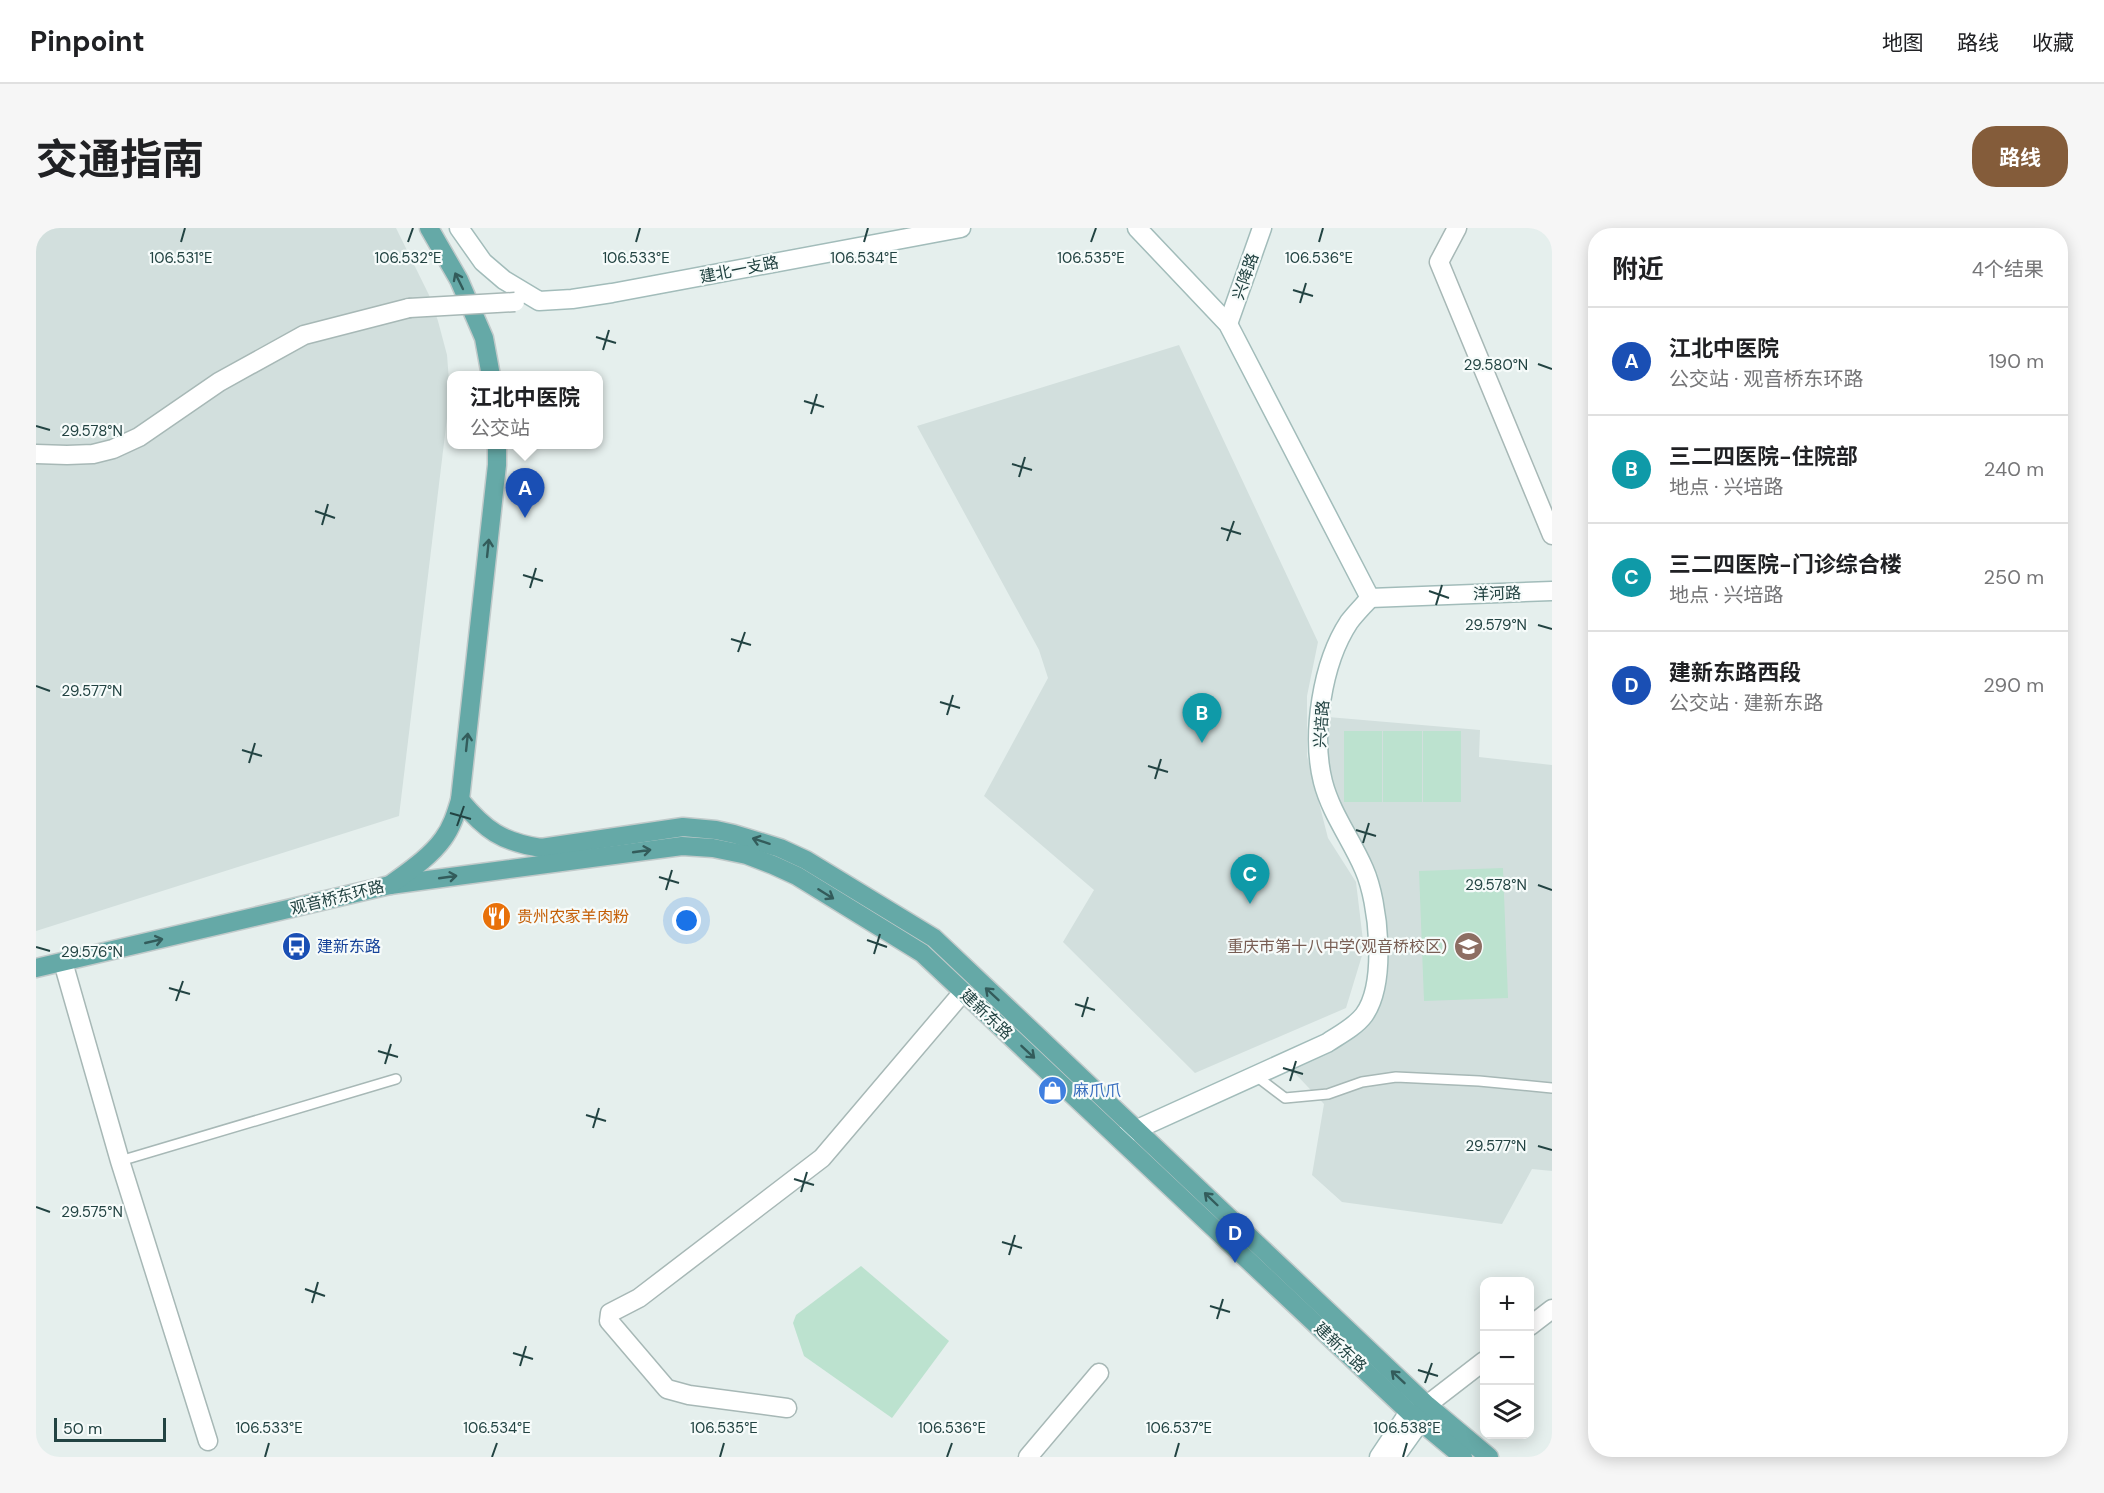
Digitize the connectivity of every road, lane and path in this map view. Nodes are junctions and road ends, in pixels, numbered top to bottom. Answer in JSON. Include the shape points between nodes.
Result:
{"nodes":[{"id":1,"x":429,"y":228,"type":"edge"},
{"id":2,"x":459,"y":228,"type":"edge"},
{"id":3,"x":961,"y":228,"type":"edge"},
{"id":4,"x":1137,"y":228,"type":"edge"},
{"id":5,"x":1262,"y":228,"type":"edge"},
{"id":6,"x":1456,"y":228,"type":"edge"},
{"id":7,"x":539,"y":301,"type":"junction"},
{"id":8,"x":1228,"y":324,"type":"junction"},
{"id":9,"x":490,"y":371,"type":"edge"},
{"id":10,"x":497,"y":449,"type":"edge"},
{"id":11,"x":36,"y":454,"type":"edge"},
{"id":12,"x":1552,"y":535,"type":"edge"},
{"id":13,"x":1552,"y":591,"type":"edge"},
{"id":14,"x":1370,"y":598,"type":"junction"},
{"id":15,"x":460,"y":800,"type":"junction"},
{"id":16,"x":390,"y":885,"type":"junction"},
{"id":17,"x":63,"y":962,"type":"junction"},
{"id":18,"x":36,"y":968,"type":"edge"},
{"id":19,"x":963,"y":992,"type":"junction"},
{"id":20,"x":1256,"y":1076,"type":"junction"},
{"id":21,"x":396,"y":1079,"type":"dead end"},
{"id":22,"x":1552,"y":1088,"type":"edge"},
{"id":23,"x":1137,"y":1129,"type":"junction"},
{"id":24,"x":1119,"y":1138,"type":"junction"},
{"id":25,"x":120,"y":1161,"type":"junction"},
{"id":26,"x":1552,"y":1309,"type":"edge"},
{"id":27,"x":1534,"y":1323,"type":"edge"},
{"id":28,"x":1480,"y":1364,"type":"edge"},
{"id":29,"x":1099,"y":1373,"type":"dead end"},
{"id":30,"x":788,"y":1408,"type":"dead end"},
{"id":31,"x":1419,"y":1413,"type":"junction"},
{"id":32,"x":208,"y":1441,"type":"dead end"},
{"id":33,"x":1028,"y":1457,"type":"edge"},
{"id":34,"x":1378,"y":1457,"type":"edge"},
{"id":35,"x":1395,"y":1457,"type":"edge"},
{"id":36,"x":1463,"y":1457,"type":"edge"},
{"id":37,"x":1489,"y":1457,"type":"edge"}],
"edges":[{"from":9,"to":1,"type":"main road","one_way":true,"via":[[480,328],[459,280]]},
{"from":2,"to":7,"type":"street","via":[[483,262]]},
{"from":3,"to":7,"type":"street","name":"建北一支路","via":[[612,293]]},
{"from":4,"to":8,"type":"street"},
{"from":5,"to":8,"type":"street","name":"兴降路"},
{"from":6,"to":12,"type":"street","via":[[1439,262]]},
{"from":7,"to":11,"type":"street","name":"建北一支路","bridge":true,"via":[[409,308],[304,334],[219,382],[139,437],[113,449],[93,454]]},
{"from":8,"to":14,"type":"street"},
{"from":15,"to":10,"type":"main road","name":"观音桥东环路","one_way":true},
{"from":13,"to":14,"type":"street","name":"洋河路"},
{"from":14,"to":20,"type":"street","name":"兴培路","via":[[1349,622],[1336,649],[1326,680],[1318,750],[1323,782],[1334,812],[1364,867],[1372,891],[1377,977],[1372,998],[1363,1016],[1346,1031]]},
{"from":15,"to":16,"type":"main road","name":"观音桥东环路","via":[[444,838]]},
{"from":23,"to":15,"type":"main road","name":"建新东路","one_way":true,"via":[[933,938],[806,860],[749,837],[683,828],[541,848],[502,838]]},
{"from":17,"to":16,"type":"main road","name":"观音桥东环路","one_way":true},
{"from":16,"to":19,"type":"main road","name":"建新东路","one_way":true,"via":[[682,846],[713,848],[747,855],[798,876],[922,953]]},
{"from":17,"to":18,"type":"main road","name":"观音桥东环路"},
{"from":17,"to":25,"type":"street"},
{"from":19,"to":24,"type":"main road","name":"建新东路","one_way":true},
{"from":19,"to":30,"type":"street","via":[[822,1158],[639,1298],[610,1312],[609,1321],[667,1389]]},
{"from":20,"to":22,"type":"lane","via":[[1285,1098],[1328,1094],[1362,1082],[1396,1077]]},
{"from":20,"to":23,"type":"street","name":"兴培路"},
{"from":21,"to":25,"type":"lane"},
{"from":23,"to":24,"type":"street","name":"兴培路"},
{"from":31,"to":23,"type":"main road","name":"建新东路","one_way":true},
{"from":24,"to":31,"type":"main road","name":"建新东路"},
{"from":25,"to":32,"type":"street"},
{"from":26,"to":27,"type":"street"},
{"from":28,"to":31,"type":"street"},
{"from":29,"to":33,"type":"street"},
{"from":31,"to":34,"type":"street"},
{"from":31,"to":35,"type":"street"},
{"from":31,"to":36,"type":"main road","name":"建新东路"},
{"from":31,"to":37,"type":"main road","name":"建新东路"}]}
